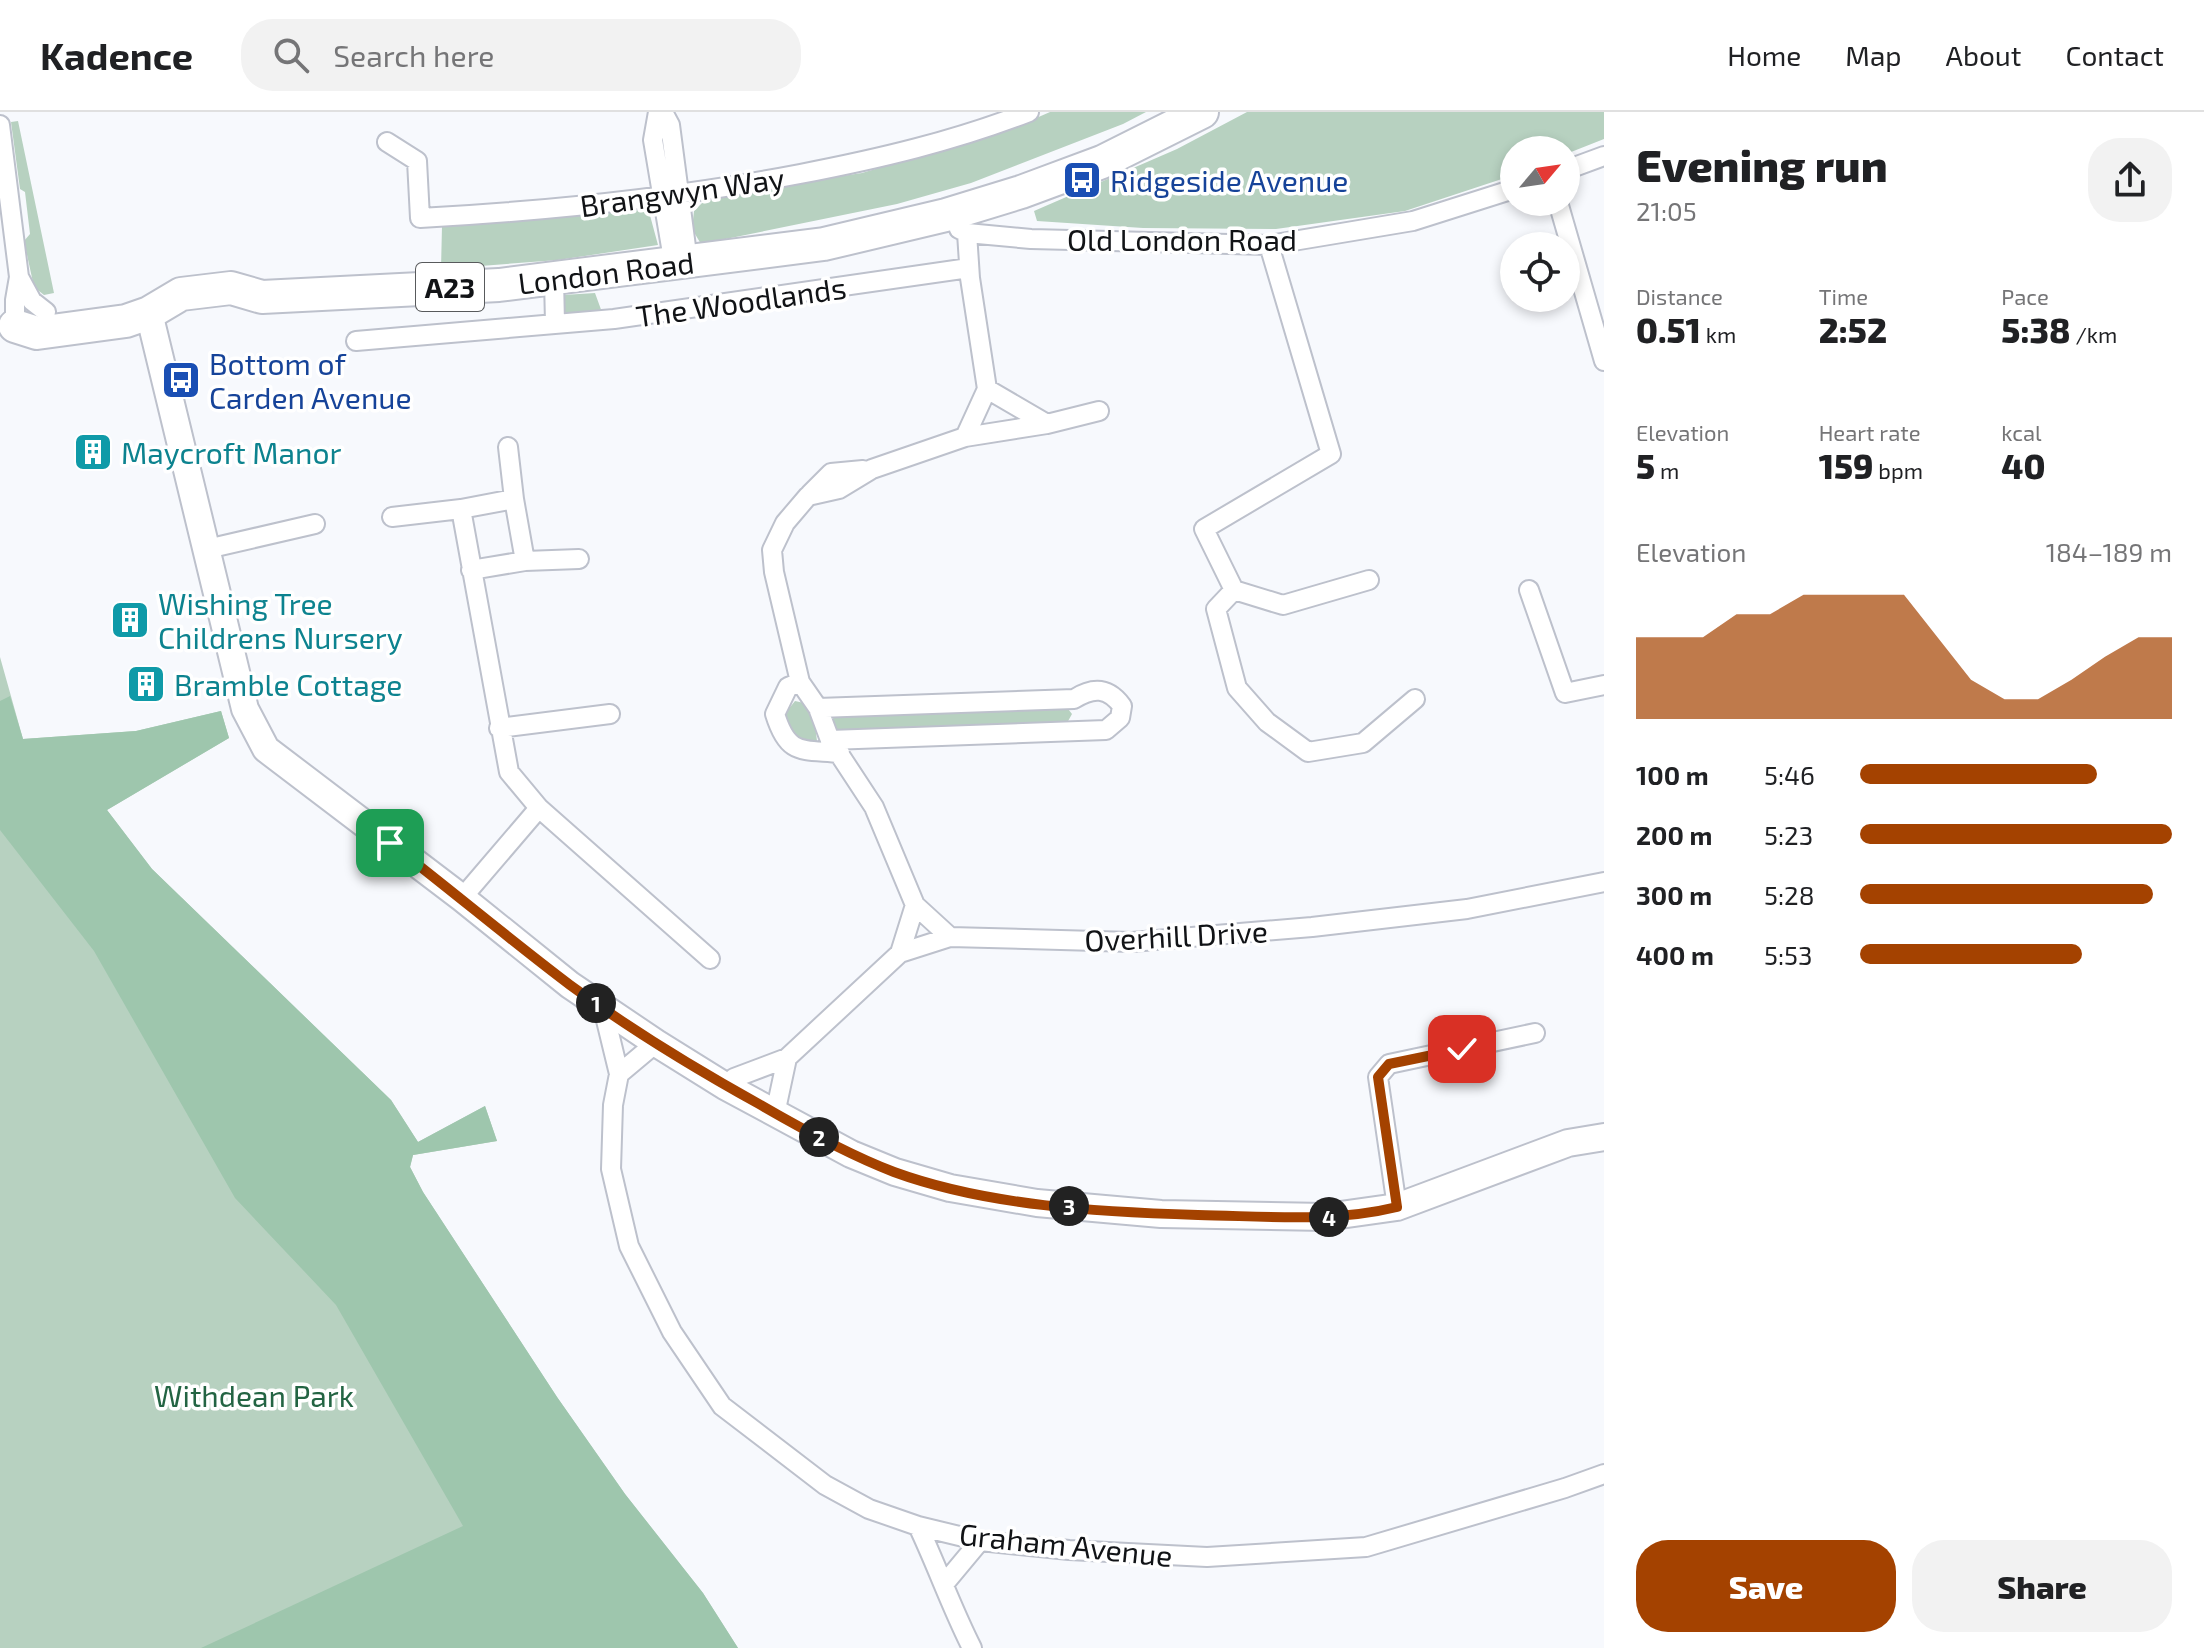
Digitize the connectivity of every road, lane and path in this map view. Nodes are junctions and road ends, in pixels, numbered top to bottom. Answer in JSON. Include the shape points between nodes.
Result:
{"nodes":[{"id":1,"x":661,"y":112,"type":"edge"},
{"id":2,"x":1029,"y":112,"type":"edge"},
{"id":3,"x":1202,"y":112,"type":"edge"},
{"id":4,"x":0,"y":125,"type":"edge"},
{"id":5,"x":387,"y":142,"type":"dead end"},
{"id":6,"x":1604,"y":156,"type":"edge"},
{"id":7,"x":1580,"y":165,"type":"edge"},
{"id":8,"x":1500,"y":193,"type":"edge"},
{"id":9,"x":671,"y":196,"type":"junction"},
{"id":10,"x":1562,"y":216,"type":"edge"},
{"id":11,"x":956,"y":224,"type":"junction"},
{"id":12,"x":1269,"y":245,"type":"junction"},
{"id":13,"x":681,"y":264,"type":"junction"},
{"id":14,"x":969,"y":268,"type":"junction"},
{"id":15,"x":19,"y":277,"type":"junction"},
{"id":16,"x":554,"y":279,"type":"junction"},
{"id":17,"x":46,"y":312,"type":"junction"},
{"id":18,"x":149,"y":313,"type":"junction"},
{"id":19,"x":555,"y":323,"type":"junction"},
{"id":20,"x":7,"y":328,"type":"edge"},
{"id":21,"x":356,"y":341,"type":"dead end"},
{"id":22,"x":1604,"y":361,"type":"edge"},
{"id":23,"x":987,"y":389,"type":"junction"},
{"id":24,"x":1099,"y":411,"type":"dead end"},
{"id":25,"x":1047,"y":424,"type":"junction"},
{"id":26,"x":965,"y":437,"type":"junction"},
{"id":27,"x":508,"y":447,"type":"dead end"},
{"id":28,"x":514,"y":499,"type":"junction"},
{"id":29,"x":461,"y":509,"type":"junction"},
{"id":30,"x":392,"y":517,"type":"dead end"},
{"id":31,"x":315,"y":524,"type":"dead end"},
{"id":32,"x":207,"y":549,"type":"junction"},
{"id":33,"x":579,"y":559,"type":"dead end"},
{"id":34,"x":525,"y":561,"type":"junction"},
{"id":35,"x":471,"y":570,"type":"junction"},
{"id":36,"x":1369,"y":580,"type":"dead end"},
{"id":37,"x":1234,"y":590,"type":"junction"},
{"id":38,"x":1529,"y":590,"type":"dead end"},
{"id":39,"x":800,"y":682,"type":"junction"},
{"id":40,"x":1604,"y":685,"type":"edge"},
{"id":41,"x":1074,"y":699,"type":"junction"},
{"id":42,"x":1415,"y":699,"type":"dead end"},
{"id":43,"x":894,"y":706,"type":"junction"},
{"id":44,"x":818,"y":708,"type":"junction"},
{"id":45,"x":610,"y":714,"type":"dead end"},
{"id":46,"x":499,"y":728,"type":"junction"},
{"id":47,"x":1078,"y":730,"type":"junction"},
{"id":48,"x":895,"y":736,"type":"junction"},
{"id":49,"x":835,"y":747,"type":"junction"},
{"id":50,"x":539,"y":808,"type":"junction"},
{"id":51,"x":1604,"y":882,"type":"edge"},
{"id":52,"x":462,"y":898,"type":"junction"},
{"id":53,"x":915,"y":905,"type":"junction"},
{"id":54,"x":950,"y":937,"type":"junction"},
{"id":55,"x":900,"y":953,"type":"junction"},
{"id":56,"x":710,"y":959,"type":"dead end"},
{"id":57,"x":603,"y":1008,"type":"junction"},
{"id":58,"x":1535,"y":1033,"type":"dead end"},
{"id":59,"x":656,"y":1043,"type":"junction"},
{"id":60,"x":787,"y":1058,"type":"junction"},
{"id":61,"x":619,"y":1074,"type":"junction"},
{"id":62,"x":725,"y":1086,"type":"junction"},
{"id":63,"x":775,"y":1114,"type":"junction"},
{"id":64,"x":1604,"y":1137,"type":"edge"},
{"id":65,"x":1568,"y":1143,"type":"junction"},
{"id":66,"x":1604,"y":1150,"type":"edge"},
{"id":67,"x":1397,"y":1207,"type":"junction"},
{"id":68,"x":1604,"y":1474,"type":"edge"},
{"id":69,"x":918,"y":1526,"type":"junction"},
{"id":70,"x":980,"y":1541,"type":"junction"},
{"id":71,"x":945,"y":1583,"type":"junction"},
{"id":72,"x":972,"y":1648,"type":"edge"}],
"edges":[{"from":1,"to":9,"type":"street","via":[[653,140]]},
{"from":2,"to":9,"type":"street","name":"Brangwyn Way","via":[[870,160]]},
{"from":3,"to":11,"type":"highway","number":"A23","via":[[1102,162]]},
{"from":4,"to":15,"type":"street"},
{"from":5,"to":9,"type":"street","name":"Brangwyn Way","via":[[417,161],[420,218]]},
{"from":6,"to":7,"type":"street"},
{"from":8,"to":12,"type":"street","name":"Old London Road","via":[[1413,221]]},
{"from":9,"to":13,"type":"street"},
{"from":10,"to":22,"type":"street"},
{"from":11,"to":12,"type":"street","name":"Old London Road","via":[[1031,239]]},
{"from":11,"to":13,"type":"highway","name":"London Road","number":"A23"},
{"from":11,"to":14,"type":"street"},
{"from":12,"to":37,"type":"street","via":[[1331,454],[1204,529]]},
{"from":13,"to":16,"type":"highway","name":"London Road","number":"A23"},
{"from":14,"to":19,"type":"street","name":"The Woodlands"},
{"from":14,"to":23,"type":"street"},
{"from":15,"to":17,"type":"street","via":[[32,301]]},
{"from":15,"to":20,"type":"street"},
{"from":16,"to":18,"type":"highway","name":"London Road","number":"A23","via":[[262,297],[238,307],[180,315]]},
{"from":16,"to":19,"type":"street"},
{"from":17,"to":18,"type":"highway","name":"London Road","number":"A23","via":[[126,302]]},
{"from":17,"to":20,"type":"highway","name":"London Road","number":"A23"},
{"from":18,"to":20,"type":"highway","name":"London Road","number":"A23","via":[[37,333]]},
{"from":18,"to":32,"type":"street"},
{"from":19,"to":21,"type":"street","name":"The Woodlands"},
{"from":23,"to":25,"type":"street"},
{"from":23,"to":26,"type":"street"},
{"from":24,"to":25,"type":"street"},
{"from":25,"to":26,"type":"street"},
{"from":26,"to":39,"type":"street","via":[[872,469],[831,473],[785,523],[772,550],[774,572]]},
{"from":27,"to":28,"type":"street"},
{"from":28,"to":29,"type":"street"},
{"from":28,"to":34,"type":"street"},
{"from":29,"to":30,"type":"street"},
{"from":29,"to":35,"type":"street"},
{"from":31,"to":32,"type":"street"},
{"from":32,"to":52,"type":"street","via":[[245,709],[266,749]]},
{"from":33,"to":34,"type":"street"},
{"from":34,"to":35,"type":"street"},
{"from":35,"to":46,"type":"street"},
{"from":36,"to":37,"type":"street","via":[[1283,605]]},
{"from":37,"to":42,"type":"street","via":[[1216,609],[1237,688],[1267,722],[1308,752],[1363,743]]},
{"from":38,"to":40,"type":"street","via":[[1565,693]]},
{"from":39,"to":44,"type":"street"},
{"from":39,"to":49,"type":"street","via":[[788,687],[775,714],[782,738],[800,750]]},
{"from":41,"to":43,"type":"street"},
{"from":41,"to":47,"type":"street"},
{"from":41,"to":47,"type":"street","via":[[1091,690],[1106,690],[1122,706],[1120,718],[1106,730]]},
{"from":43,"to":44,"type":"street"},
{"from":43,"to":48,"type":"street"},
{"from":44,"to":49,"type":"street"},
{"from":45,"to":46,"type":"street"},
{"from":46,"to":50,"type":"street","via":[[509,772]]},
{"from":47,"to":48,"type":"street"},
{"from":48,"to":49,"type":"street"},
{"from":49,"to":53,"type":"street","via":[[874,807]]},
{"from":50,"to":52,"type":"street"},
{"from":50,"to":56,"type":"street"},
{"from":51,"to":54,"type":"street","name":"Overhill Drive","via":[[1467,909],[1312,927],[1132,942]]},
{"from":52,"to":57,"type":"street"},
{"from":53,"to":54,"type":"street"},
{"from":53,"to":55,"type":"street"},
{"from":54,"to":55,"type":"street","name":"Overhill Drive"},
{"from":55,"to":60,"type":"street","name":"Overhill Drive"},
{"from":57,"to":59,"type":"street"},
{"from":57,"to":61,"type":"street","name":"Graham Avenue"},
{"from":58,"to":67,"type":"street","via":[[1389,1064],[1378,1077]]},
{"from":59,"to":61,"type":"street"},
{"from":59,"to":62,"type":"street"},
{"from":60,"to":62,"type":"street","name":"Overhill Drive"},
{"from":60,"to":63,"type":"street"},
{"from":61,"to":69,"type":"street","name":"Graham Avenue","via":[[611,1169],[629,1246],[672,1332],[722,1406],[825,1485],[869,1509]]},
{"from":62,"to":63,"type":"street"},
{"from":63,"to":67,"type":"street","via":[[895,1172],[1037,1203],[1161,1214],[1326,1217]]},
{"from":64,"to":65,"type":"street"},
{"from":65,"to":66,"type":"street"},
{"from":65,"to":67,"type":"street"},
{"from":68,"to":70,"type":"street","name":"Graham Avenue","via":[[1366,1547],[1207,1557]]},
{"from":69,"to":70,"type":"street","name":"Graham Avenue"},
{"from":69,"to":71,"type":"street"},
{"from":70,"to":71,"type":"street"},
{"from":71,"to":72,"type":"street"}]}
